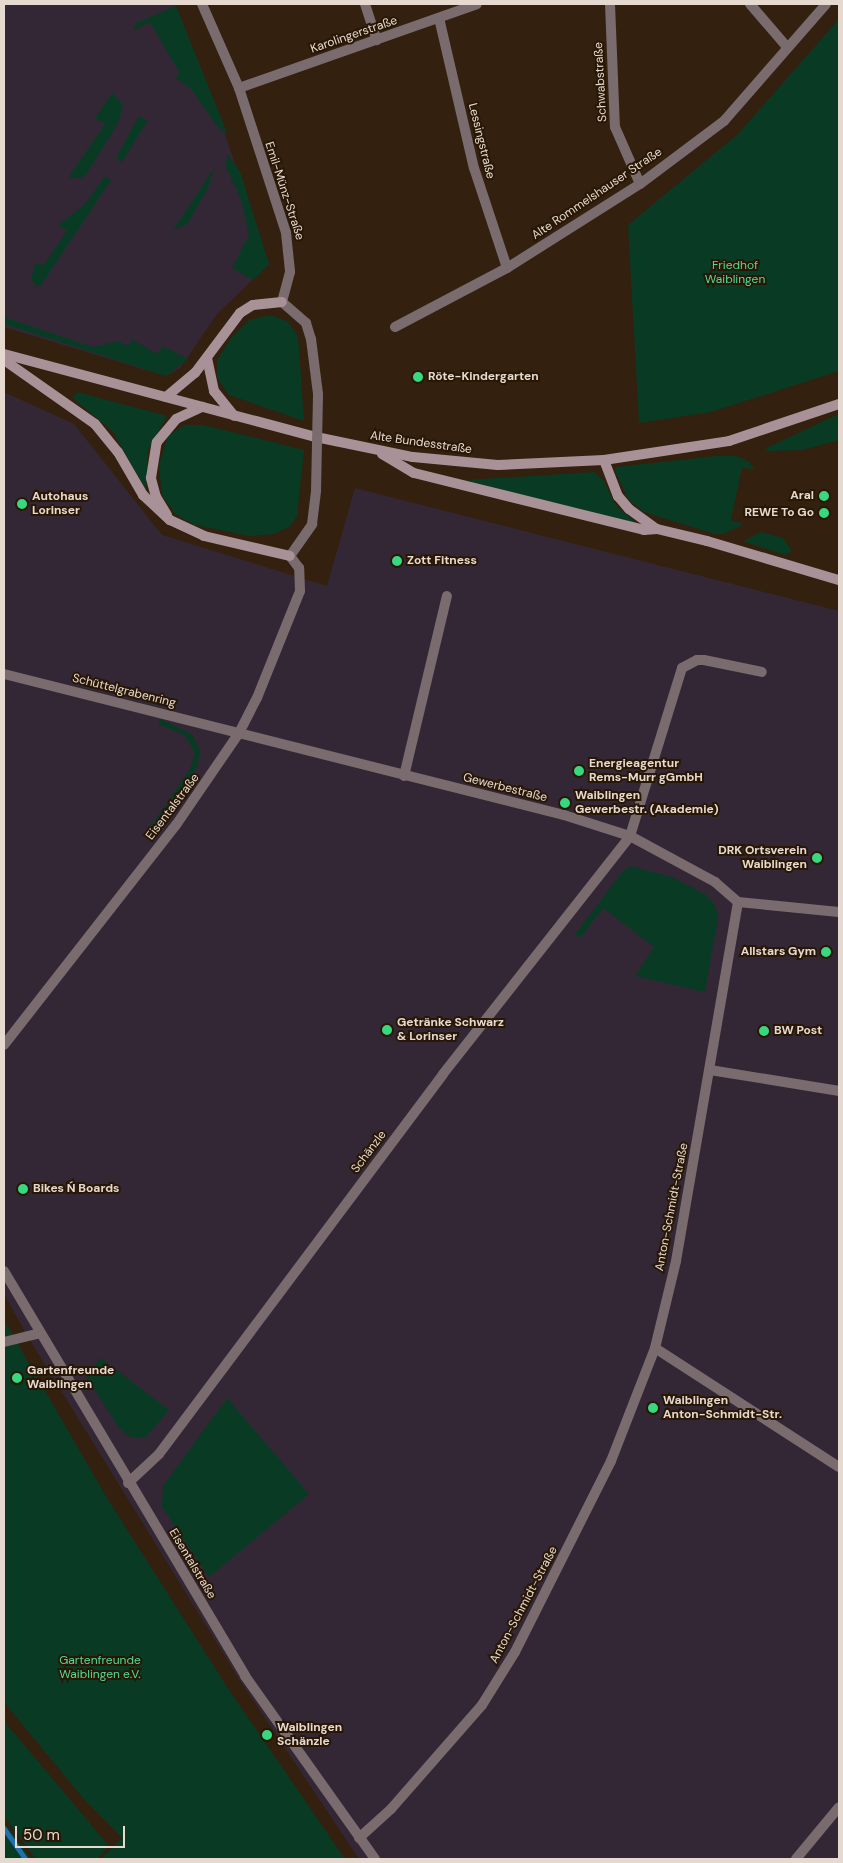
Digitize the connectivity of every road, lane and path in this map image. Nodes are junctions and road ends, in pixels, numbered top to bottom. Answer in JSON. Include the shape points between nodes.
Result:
{"nodes":[{"id":1,"x":202,"y":4,"type":"edge"},
{"id":2,"x":365,"y":4,"type":"edge"},
{"id":3,"x":477,"y":4,"type":"edge"},
{"id":4,"x":610,"y":4,"type":"edge"},
{"id":5,"x":750,"y":4,"type":"edge"},
{"id":6,"x":826,"y":4,"type":"edge"},
{"id":7,"x":439,"y":18,"type":"junction"},
{"id":8,"x":376,"y":40,"type":"junction"},
{"id":9,"x":787,"y":47,"type":"junction"},
{"id":10,"x":239,"y":88,"type":"junction"},
{"id":11,"x":640,"y":184,"type":"junction"},
{"id":12,"x":508,"y":268,"type":"junction"},
{"id":13,"x":282,"y":302,"type":"junction"},
{"id":14,"x":395,"y":327,"type":"dead end"},
{"id":15,"x":4,"y":354,"type":"edge"},
{"id":16,"x":207,"y":358,"type":"junction"},
{"id":17,"x":4,"y":360,"type":"edge"},
{"id":18,"x":166,"y":397,"type":"junction"},
{"id":19,"x":839,"y":404,"type":"edge"},
{"id":20,"x":202,"y":407,"type":"junction"},
{"id":21,"x":234,"y":416,"type":"junction"},
{"id":22,"x":375,"y":449,"type":"junction"},
{"id":23,"x":604,"y":460,"type":"junction"},
{"id":24,"x":170,"y":520,"type":"junction"},
{"id":25,"x":657,"y":529,"type":"junction"},
{"id":26,"x":290,"y":556,"type":"junction"},
{"id":27,"x":839,"y":580,"type":"edge"},
{"id":28,"x":448,"y":596,"type":"dead end"},
{"id":29,"x":762,"y":672,"type":"dead end"},
{"id":30,"x":4,"y":674,"type":"edge"},
{"id":31,"x":239,"y":733,"type":"junction"},
{"id":32,"x":404,"y":776,"type":"junction"},
{"id":33,"x":630,"y":836,"type":"junction"},
{"id":34,"x":738,"y":902,"type":"junction"},
{"id":35,"x":839,"y":912,"type":"edge"},
{"id":36,"x":4,"y":1045,"type":"edge"},
{"id":37,"x":710,"y":1070,"type":"junction"},
{"id":38,"x":839,"y":1091,"type":"edge"},
{"id":39,"x":4,"y":1271,"type":"edge"},
{"id":40,"x":39,"y":1333,"type":"junction"},
{"id":41,"x":4,"y":1342,"type":"edge"},
{"id":42,"x":655,"y":1348,"type":"junction"},
{"id":43,"x":839,"y":1467,"type":"edge"},
{"id":44,"x":128,"y":1483,"type":"junction"},
{"id":45,"x":839,"y":1807,"type":"edge"},
{"id":46,"x":359,"y":1838,"type":"junction"},
{"id":47,"x":375,"y":1859,"type":"edge"},
{"id":48,"x":796,"y":1859,"type":"edge"}],
"edges":[{"from":1,"to":10,"type":"street","name":"Emil-Münz-Straße"},
{"from":2,"to":8,"type":"street"},
{"from":3,"to":7,"type":"street","name":"Karolingerstraße"},
{"from":4,"to":11,"type":"street","name":"Schwabstraße","via":[[615,127]]},
{"from":5,"to":9,"type":"street"},
{"from":6,"to":9,"type":"street","name":"Alte Rommelshauser Straße"},
{"from":7,"to":8,"type":"street","name":"Karolingerstraße"},
{"from":7,"to":12,"type":"street","name":"Lessingstraße","via":[[474,168]]},
{"from":8,"to":10,"type":"street","name":"Karolingerstraße"},
{"from":9,"to":11,"type":"street","name":"Alte Rommelshauser Straße","via":[[724,121]]},
{"from":10,"to":13,"type":"street","name":"Emil-Münz-Straße","via":[[286,233],[290,272]]},
{"from":11,"to":12,"type":"street","name":"Alte Rommelshauser Straße"},
{"from":12,"to":14,"type":"street","name":"Alte Rommelshauser Straße"},
{"from":13,"to":16,"type":"main road","via":[[253,304],[240,313]]},
{"from":13,"to":26,"type":"street","bridge":true,"via":[[306,323],[318,394],[312,524]]},
{"from":15,"to":18,"type":"main road","name":"Alte Bundesstraße"},
{"from":16,"to":18,"type":"main road","via":[[184,384]]},
{"from":16,"to":21,"type":"main road","via":[[214,392]]},
{"from":17,"to":24,"type":"main road","via":[[95,424],[118,452],[142,495]]},
{"from":18,"to":20,"type":"main road","name":"Alte Bundesstraße"},
{"from":19,"to":23,"type":"main road","name":"Alte Bundesstraße","via":[[729,441]]},
{"from":20,"to":21,"type":"main road","name":"Alte Bundesstraße"},
{"from":20,"to":24,"type":"main road","via":[[176,419],[157,442],[151,478],[156,497]]},
{"from":21,"to":22,"type":"main road","name":"Alte Bundesstraße"},
{"from":22,"to":23,"type":"main road","name":"Alte Bundesstraße","via":[[452,462],[498,465]]},
{"from":22,"to":25,"type":"main road","via":[[414,473],[644,530]]},
{"from":23,"to":25,"type":"main road","via":[[618,496],[628,508]]},
{"from":24,"to":26,"type":"main road","via":[[204,536]]},
{"from":25,"to":27,"type":"main road"},
{"from":26,"to":31,"type":"street","name":"Eisentalstraße","via":[[299,568],[300,591],[257,698]]},
{"from":28,"to":32,"type":"street"},
{"from":29,"to":33,"type":"street","via":[[704,660],[696,660],[682,668]]},
{"from":30,"to":31,"type":"street","name":"Schüttelgrabenring"},
{"from":31,"to":32,"type":"street","name":"Gewerbestraße"},
{"from":31,"to":36,"type":"street","name":"Eisentalstraße","via":[[176,825]]},
{"from":32,"to":33,"type":"street","name":"Gewerbestraße","via":[[564,815]]},
{"from":33,"to":34,"type":"street","via":[[715,882]]},
{"from":33,"to":44,"type":"street","name":"Schänzle","via":[[443,1074],[159,1454]]},
{"from":34,"to":35,"type":"street"},
{"from":34,"to":37,"type":"street","name":"Anton-Schmidt-Straße"},
{"from":37,"to":38,"type":"street"},
{"from":37,"to":42,"type":"street","name":"Anton-Schmidt-Straße","via":[[676,1261]]},
{"from":39,"to":40,"type":"street","name":"Eisentalstraße"},
{"from":40,"to":41,"type":"street"},
{"from":40,"to":44,"type":"street","name":"Eisentalstraße"},
{"from":42,"to":43,"type":"street"},
{"from":42,"to":46,"type":"street","name":"Anton-Schmidt-Straße","via":[[611,1461],[515,1652],[482,1705],[390,1809]]},
{"from":44,"to":46,"type":"street","name":"Eisentalstraße","via":[[245,1676]]},
{"from":45,"to":48,"type":"street"},
{"from":46,"to":47,"type":"street","name":"Eisentalstraße"}]}
